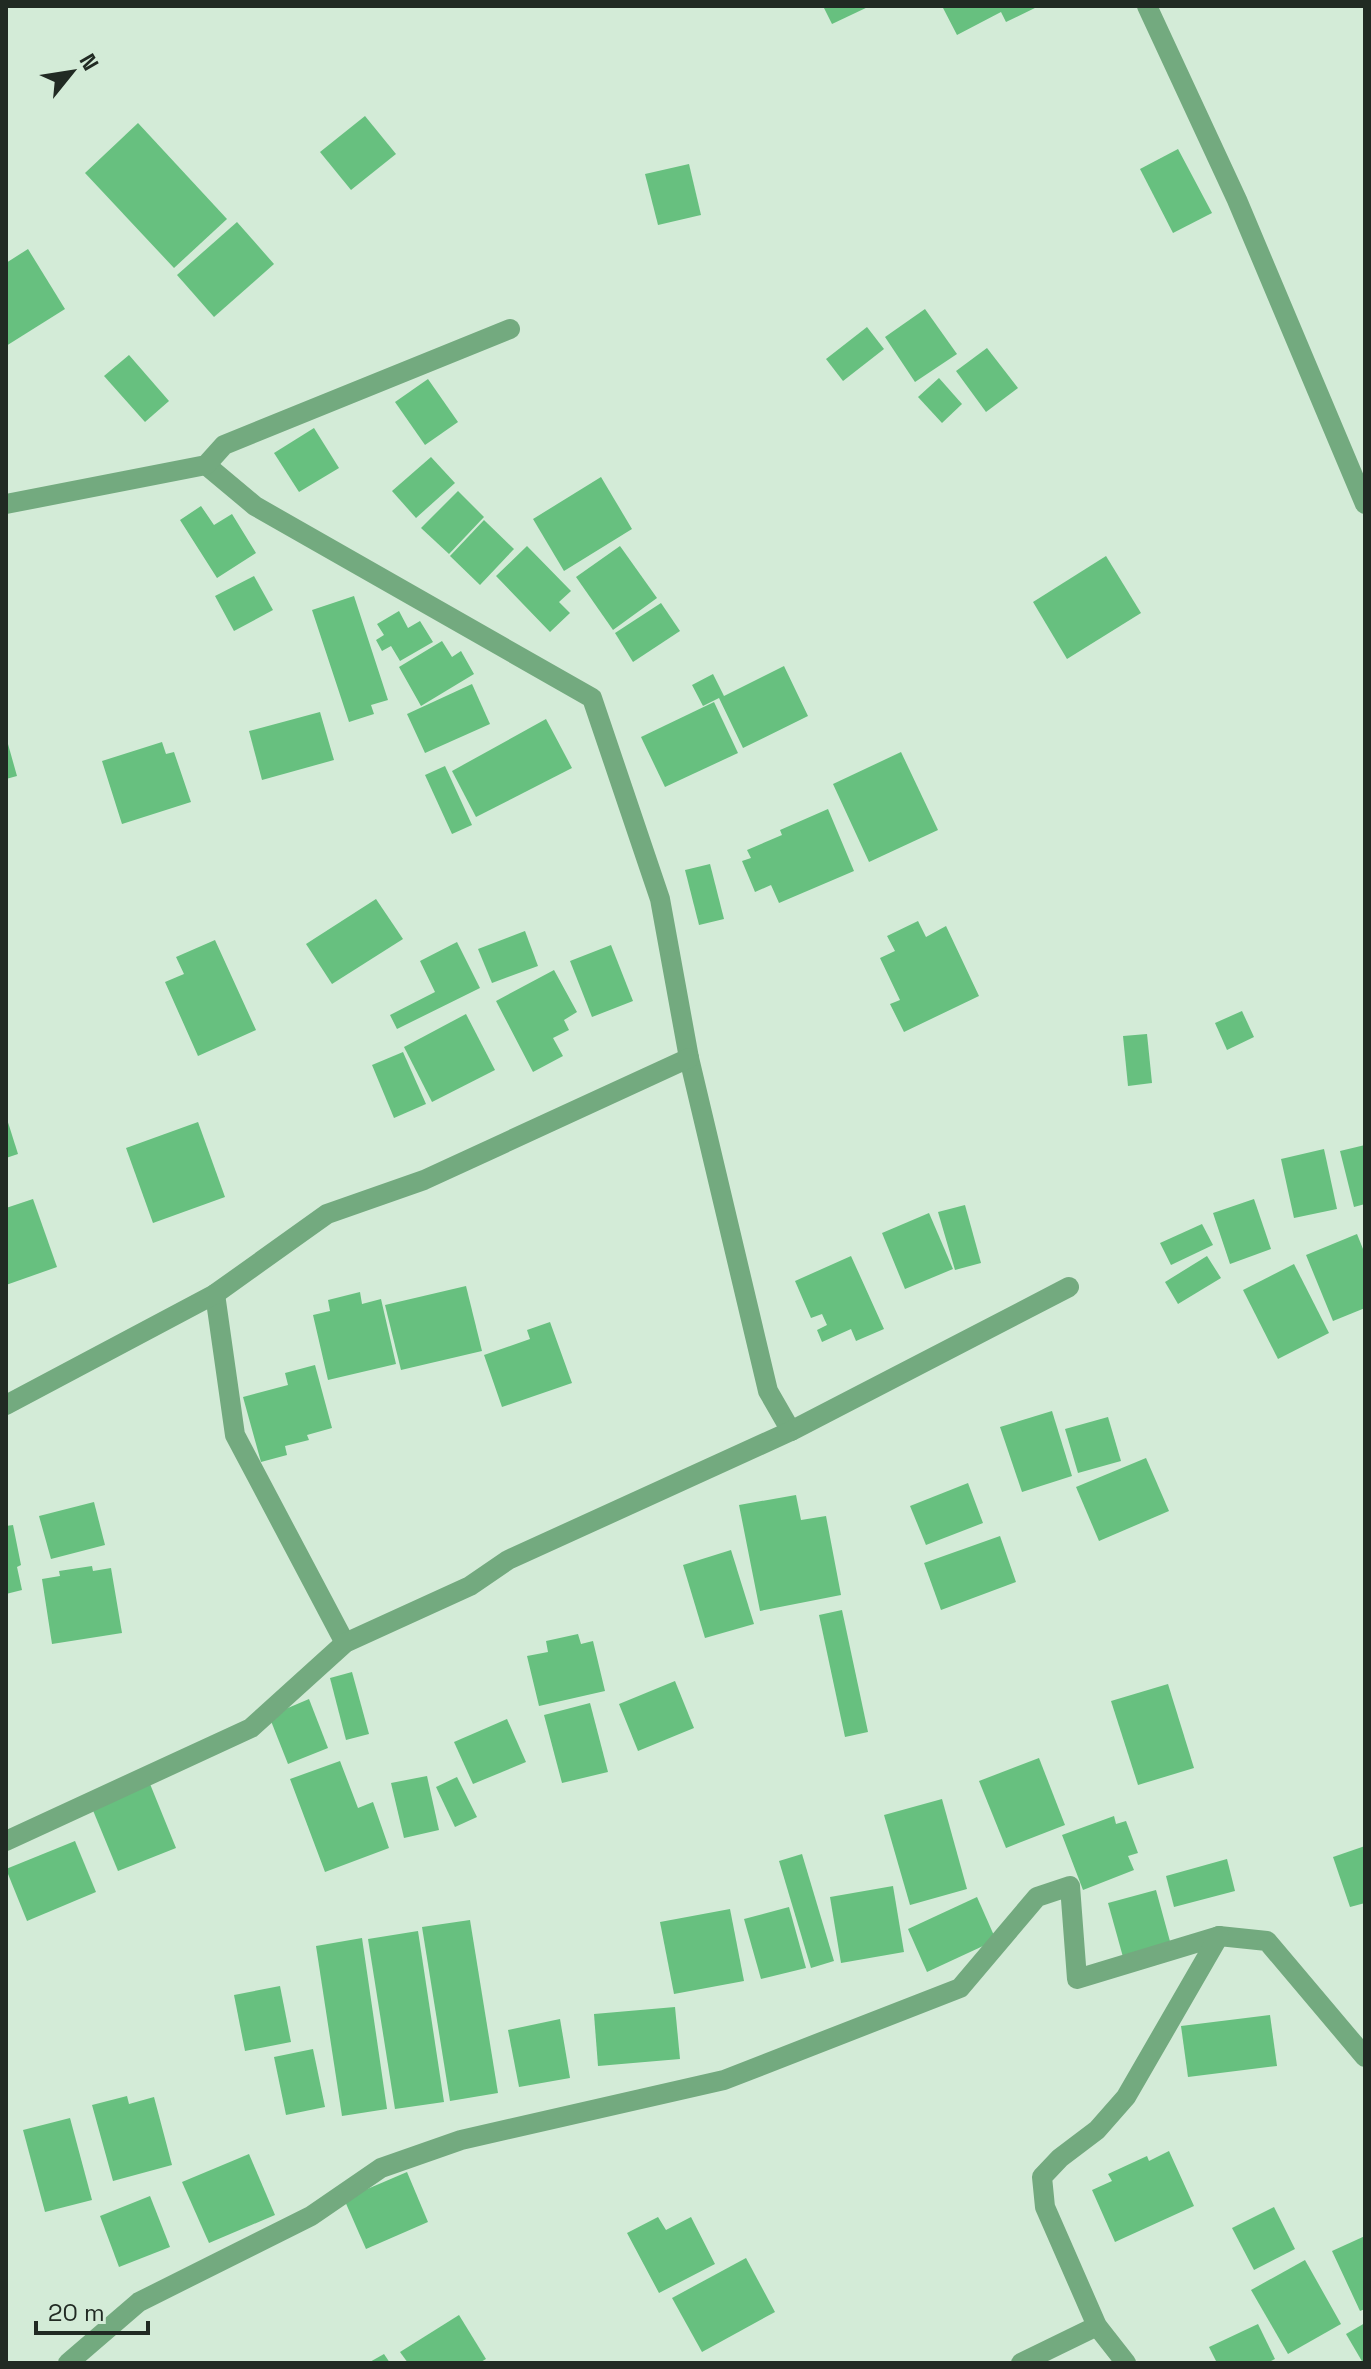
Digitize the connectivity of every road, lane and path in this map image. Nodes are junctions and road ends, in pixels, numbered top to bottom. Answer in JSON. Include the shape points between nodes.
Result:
{"nodes":[{"id":1,"x":1147,"y":6,"type":"edge"},
{"id":2,"x":510,"y":329,"type":"dead end"},
{"id":3,"x":206,"y":465,"type":"junction"},
{"id":4,"x":6,"y":504,"type":"edge"},
{"id":5,"x":1365,"y":504,"type":"edge"},
{"id":6,"x":689,"y":1058,"type":"junction"},
{"id":7,"x":1069,"y":1287,"type":"dead end"},
{"id":8,"x":215,"y":1294,"type":"junction"},
{"id":9,"x":6,"y":1405,"type":"edge"},
{"id":10,"x":791,"y":1431,"type":"junction"},
{"id":11,"x":345,"y":1643,"type":"junction"},
{"id":12,"x":6,"y":1841,"type":"edge"},
{"id":13,"x":1219,"y":1936,"type":"junction"},
{"id":14,"x":1365,"y":2057,"type":"edge"},
{"id":15,"x":1097,"y":2326,"type":"junction"},
{"id":16,"x":68,"y":2363,"type":"edge"},
{"id":17,"x":1021,"y":2363,"type":"edge"},
{"id":18,"x":1126,"y":2363,"type":"edge"}],
"edges":[{"from":1,"to":5,"type":"street","via":[[1237,200]]},
{"from":2,"to":3,"type":"street","via":[[224,445]]},
{"from":3,"to":4,"type":"street"},
{"from":3,"to":6,"type":"street","via":[[255,506],[592,698],[660,899]]},
{"from":6,"to":8,"type":"street","via":[[424,1180],[327,1214]]},
{"from":6,"to":10,"type":"street","via":[[768,1391]]},
{"from":7,"to":10,"type":"street"},
{"from":8,"to":9,"type":"street"},
{"from":8,"to":11,"type":"street","via":[[235,1435]]},
{"from":10,"to":11,"type":"street","via":[[508,1560],[470,1586]]},
{"from":11,"to":12,"type":"street","via":[[251,1728]]},
{"from":13,"to":14,"type":"street","via":[[1267,1941]]},
{"from":13,"to":15,"type":"street","via":[[1126,2097],[1042,2177],[1045,2207]]},
{"from":13,"to":16,"type":"street","via":[[1077,1979],[1070,1886],[1037,1897],[960,1988],[724,2080],[461,2140],[381,2168],[311,2216],[139,2302]]},
{"from":15,"to":17,"type":"street"},
{"from":15,"to":18,"type":"street"}]}
